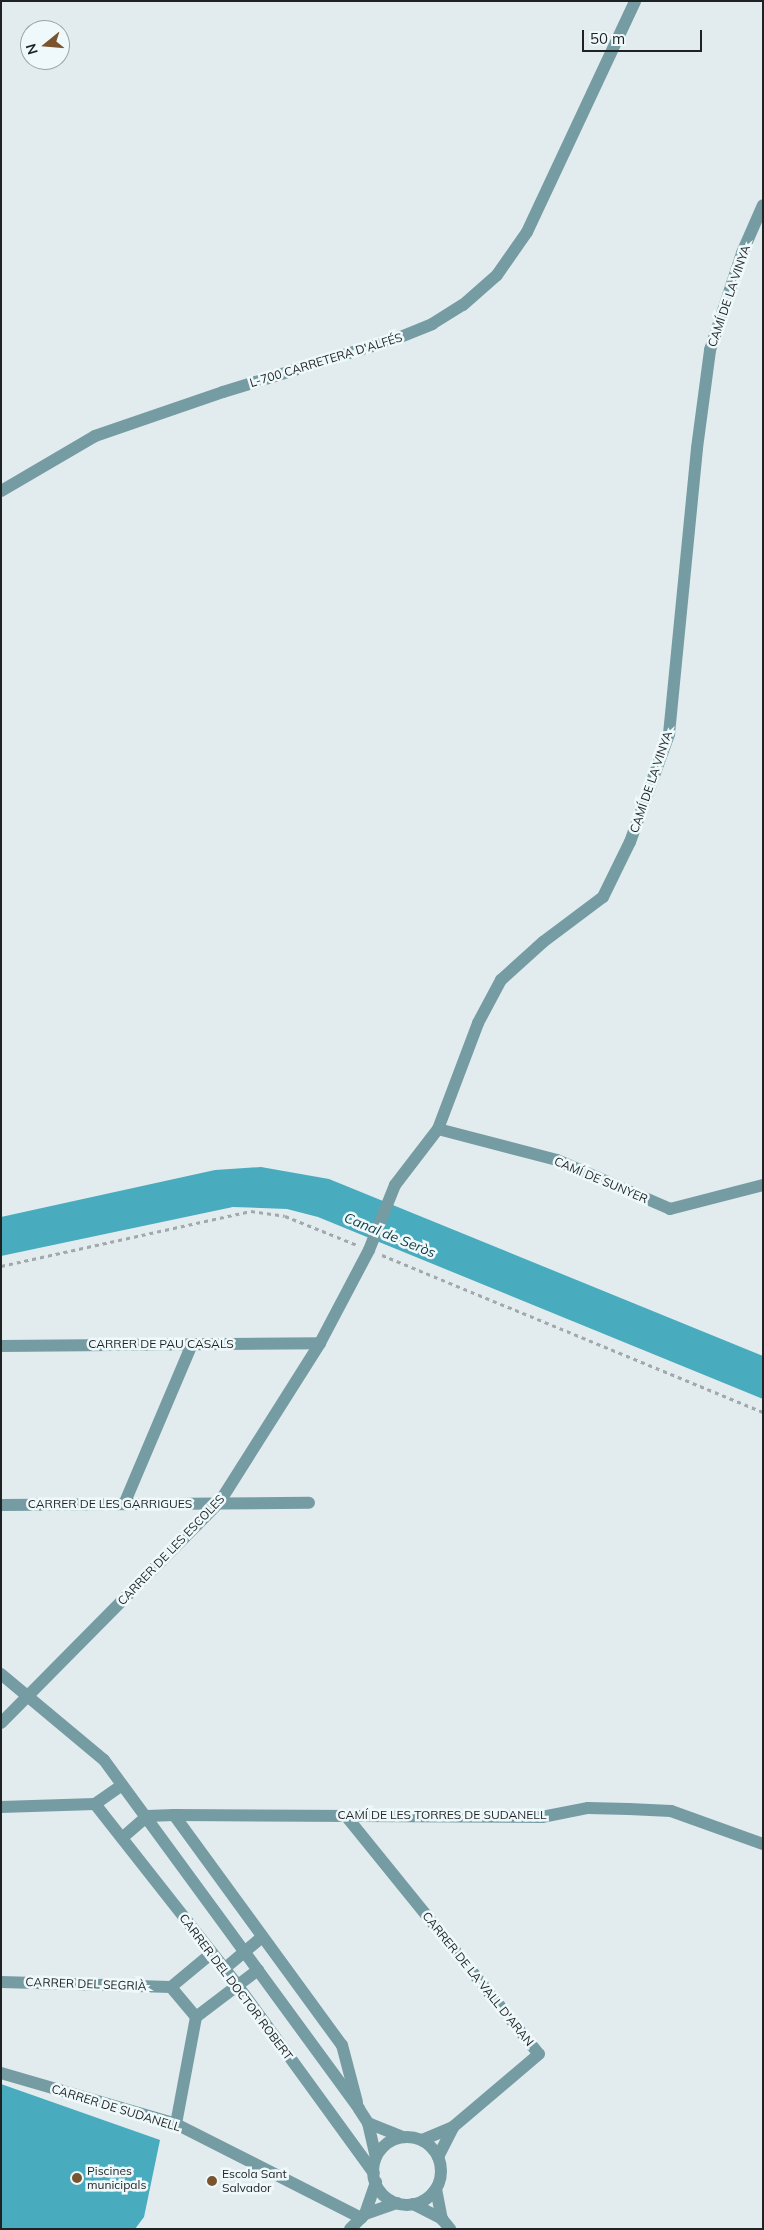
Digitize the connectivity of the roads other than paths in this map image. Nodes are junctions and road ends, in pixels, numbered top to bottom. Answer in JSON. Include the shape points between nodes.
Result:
{"nodes":[{"id":1,"x":635,"y":1,"type":"edge"},
{"id":2,"x":763,"y":205,"type":"edge"},
{"id":3,"x":1,"y":491,"type":"edge"},
{"id":4,"x":438,"y":1129,"type":"junction"},
{"id":5,"x":763,"y":1186,"type":"edge"},
{"id":6,"x":369,"y":1250,"type":"joint"},
{"id":7,"x":320,"y":1343,"type":"junction"},
{"id":8,"x":192,"y":1344,"type":"junction"},
{"id":9,"x":1,"y":1346,"type":"edge"},
{"id":10,"x":125,"y":1502,"type":"junction"},
{"id":11,"x":219,"y":1503,"type":"junction"},
{"id":12,"x":309,"y":1503,"type":"dead end"},
{"id":13,"x":1,"y":1505,"type":"edge"},
{"id":14,"x":1,"y":1674,"type":"edge"},
{"id":15,"x":29,"y":1695,"type":"junction"},
{"id":16,"x":1,"y":1723,"type":"edge"},
{"id":17,"x":122,"y":1785,"type":"junction"},
{"id":18,"x":94,"y":1804,"type":"junction"},
{"id":19,"x":1,"y":1807,"type":"edge"},
{"id":20,"x":174,"y":1815,"type":"junction"},
{"id":21,"x":147,"y":1816,"type":"junction"},
{"id":22,"x":346,"y":1816,"type":"junction"},
{"id":23,"x":122,"y":1838,"type":"junction"},
{"id":24,"x":763,"y":1844,"type":"edge"},
{"id":25,"x":261,"y":1938,"type":"junction"},
{"id":26,"x":245,"y":1951,"type":"junction"},
{"id":27,"x":212,"y":1953,"type":"junction"},
{"id":28,"x":224,"y":1969,"type":"junction"},
{"id":29,"x":258,"y":1970,"type":"junction"},
{"id":30,"x":1,"y":1982,"type":"edge"},
{"id":31,"x":238,"y":1986,"type":"junction"},
{"id":32,"x":170,"y":1987,"type":"junction"},
{"id":33,"x":196,"y":2017,"type":"junction"},
{"id":34,"x":1,"y":2073,"type":"edge"},
{"id":35,"x":359,"y":2109,"type":"junction"},
{"id":36,"x":368,"y":2123,"type":"junction"},
{"id":37,"x":176,"y":2124,"type":"junction"},
{"id":38,"x":453,"y":2127,"type":"junction"},
{"id":39,"x":402,"y":2137,"type":"junction"},
{"id":40,"x":423,"y":2140,"type":"junction"},
{"id":41,"x":376,"y":2157,"type":"junction"},
{"id":42,"x":438,"y":2157,"type":"junction"},
{"id":43,"x":375,"y":2178,"type":"junction"},
{"id":44,"x":436,"y":2189,"type":"junction"},
{"id":45,"x":397,"y":2203,"type":"junction"},
{"id":46,"x":412,"y":2204,"type":"junction"},
{"id":47,"x":363,"y":2216,"type":"junction"},
{"id":48,"x":446,"y":2224,"type":"edge"},
{"id":49,"x":350,"y":2229,"type":"edge"}],
"edges":[{"from":1,"to":3,"type":"street","name":"L-700 CARRETERA D'ALFÉS","via":[[528,232],[497,275],[463,305],[432,324],[381,344],[223,392],[95,436]]},
{"from":2,"to":4,"type":"street","name":"CAMÍ DE LA VINYA","via":[[742,253],[710,350],[697,448],[669,734],[630,842],[603,896],[543,942],[501,980],[478,1023]]},
{"from":4,"to":5,"type":"street","name":"CAMÍ DE SUNYER","via":[[558,1160],[670,1209]]},
{"from":4,"to":6,"type":"street","name":"CAMÍ DE LA VINYA","via":[[395,1185]]},
{"from":6,"to":7,"type":"street","name":"CARRER DE LES ESCOLES"},
{"from":7,"to":8,"type":"street","name":"CARRER DE PAU CASALS"},
{"from":7,"to":11,"type":"street","name":"CARRER DE LES ESCOLES"},
{"from":8,"to":9,"type":"street","name":"CARRER DE PAU CASALS"},
{"from":8,"to":10,"type":"street"},
{"from":10,"to":11,"type":"street","name":"CARRER DE LES GARRIGUES"},
{"from":10,"to":13,"type":"street","name":"CARRER DE LES GARRIGUES"},
{"from":11,"to":12,"type":"street","name":"CARRER DE LES GARRIGUES"},
{"from":11,"to":15,"type":"street","name":"CARRER DE LES ESCOLES"},
{"from":14,"to":15,"type":"street"},
{"from":15,"to":16,"type":"street","name":"CARRER DE LES ESCOLES"},
{"from":15,"to":17,"type":"street","via":[[104,1760]]},
{"from":17,"to":18,"type":"street"},
{"from":17,"to":21,"type":"street"},
{"from":18,"to":19,"type":"street"},
{"from":18,"to":23,"type":"street","name":"CARRER DEL DOCTOR ROBERT"},
{"from":20,"to":21,"type":"street"},
{"from":20,"to":22,"type":"street","name":"CAMÍ DE LES TORRES DE SUDANELL"},
{"from":20,"to":25,"type":"street"},
{"from":21,"to":23,"type":"street"},
{"from":21,"to":26,"type":"street"},
{"from":22,"to":24,"type":"street","name":"CAMÍ DE LES TORRES DE SUDANELL","via":[[542,1817],[588,1808],[671,1811]]},
{"from":22,"to":38,"type":"street","name":"CARRER DE LA VALL D'ARAN","via":[[539,2054]]},
{"from":23,"to":27,"type":"street","name":"CARRER DEL DOCTOR ROBERT"},
{"from":25,"to":26,"type":"street"},
{"from":25,"to":35,"type":"street","via":[[342,2045]]},
{"from":26,"to":28,"type":"street"},
{"from":26,"to":29,"type":"street"},
{"from":27,"to":28,"type":"street","name":"CARRER DEL DOCTOR ROBERT"},
{"from":27,"to":32,"type":"street"},
{"from":28,"to":31,"type":"street","name":"CARRER DEL DOCTOR ROBERT"},
{"from":29,"to":31,"type":"street"},
{"from":29,"to":35,"type":"street"},
{"from":30,"to":32,"type":"street","name":"CARRER DEL SEGRIÀ"},
{"from":31,"to":33,"type":"street"},
{"from":31,"to":43,"type":"street","name":"CARRER DEL DOCTOR ROBERT"},
{"from":32,"to":33,"type":"street"},
{"from":33,"to":37,"type":"street"},
{"from":34,"to":37,"type":"street","name":"CARRER DE SUDANELL"},
{"from":35,"to":36,"type":"street"},
{"from":36,"to":39,"type":"street"},
{"from":36,"to":41,"type":"street"},
{"from":37,"to":47,"type":"street","name":"CARRER DE SUDANELL"},
{"from":38,"to":40,"type":"street","name":"CARRER DE LA VALL D'ARAN"},
{"from":38,"to":42,"type":"street","name":"CARRER DE LA VALL D'ARAN"},
{"from":39,"to":40,"type":"street"},
{"from":39,"to":41,"type":"street","via":[[382,2148]]},
{"from":40,"to":42,"type":"street"},
{"from":41,"to":43,"type":"street"},
{"from":42,"to":44,"type":"street","via":[[441,2173]]},
{"from":43,"to":45,"type":"street","via":[[387,2198]]},
{"from":43,"to":47,"type":"street"},
{"from":44,"to":46,"type":"street","via":[[429,2197]]},
{"from":44,"to":48,"type":"street"},
{"from":45,"to":46,"type":"street"},
{"from":45,"to":47,"type":"street"},
{"from":46,"to":48,"type":"street"},
{"from":47,"to":49,"type":"street"}]}
